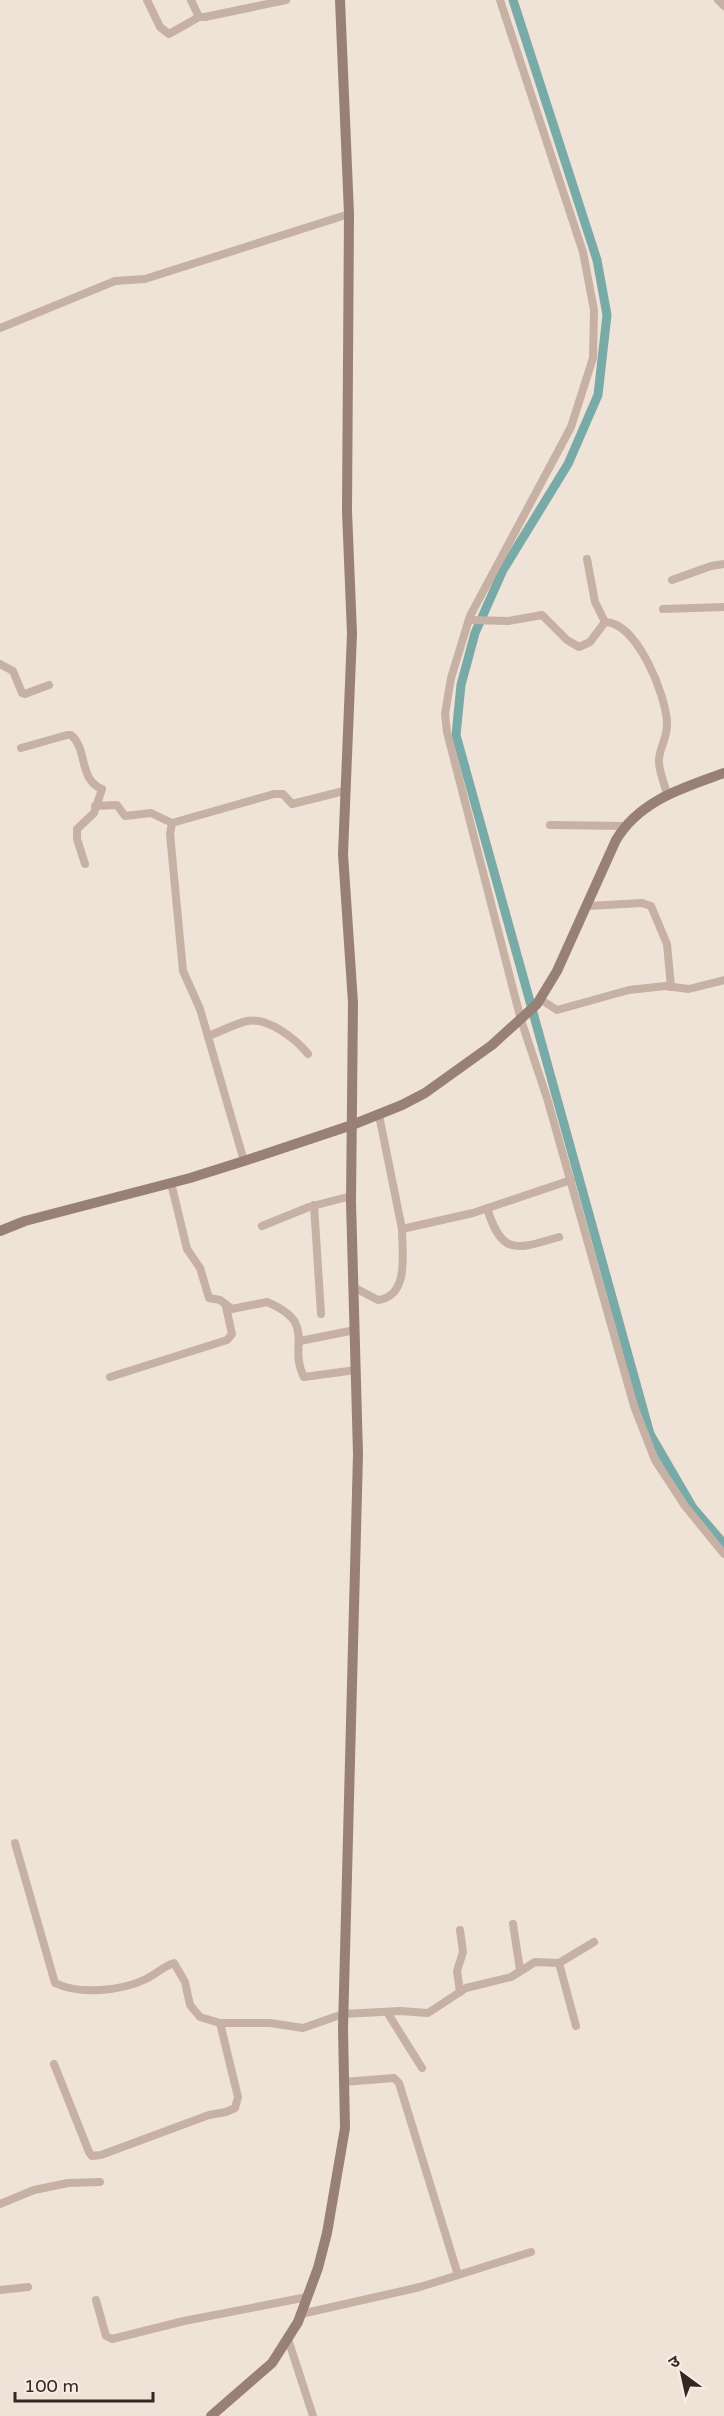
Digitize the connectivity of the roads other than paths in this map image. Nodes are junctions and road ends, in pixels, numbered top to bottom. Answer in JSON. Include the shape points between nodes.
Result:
{"nodes":[{"id":1,"x":147,"y":0,"type":"edge"},
{"id":2,"x":191,"y":0,"type":"edge"},
{"id":3,"x":285,"y":0,"type":"edge"},
{"id":4,"x":501,"y":0,"type":"edge"},
{"id":5,"x":718,"y":0,"type":"edge"},
{"id":6,"x":340,"y":1,"type":"edge"},
{"id":7,"x":724,"y":6,"type":"edge"},
{"id":8,"x":200,"y":17,"type":"junction"},
{"id":9,"x":349,"y":214,"type":"junction"},
{"id":10,"x":0,"y":328,"type":"edge"},
{"id":11,"x":586,"y":559,"type":"dead end"},
{"id":12,"x":724,"y":564,"type":"edge"},
{"id":13,"x":672,"y":580,"type":"dead end"},
{"id":14,"x":724,"y":607,"type":"edge"},
{"id":15,"x":663,"y":609,"type":"dead end"},
{"id":16,"x":471,"y":619,"type":"junction"},
{"id":17,"x":605,"y":622,"type":"junction"},
{"id":18,"x":0,"y":664,"type":"edge"},
{"id":19,"x":49,"y":685,"type":"dead end"},
{"id":20,"x":21,"y":748,"type":"dead end"},
{"id":21,"x":724,"y":773,"type":"edge"},
{"id":22,"x":344,"y":791,"type":"junction"},
{"id":23,"x":668,"y":795,"type":"junction"},
{"id":24,"x":95,"y":806,"type":"junction"},
{"id":25,"x":172,"y":823,"type":"junction"},
{"id":26,"x":550,"y":825,"type":"dead end"},
{"id":27,"x":625,"y":826,"type":"junction"},
{"id":28,"x":85,"y":864,"type":"dead end"},
{"id":29,"x":588,"y":906,"type":"junction"},
{"id":30,"x":724,"y":980,"type":"edge"},
{"id":31,"x":671,"y":987,"type":"junction"},
{"id":32,"x":539,"y":1001,"type":"junction"},
{"id":33,"x":523,"y":1016,"type":"junction"},
{"id":34,"x":208,"y":1036,"type":"junction"},
{"id":35,"x":308,"y":1054,"type":"dead end"},
{"id":36,"x":379,"y":1115,"type":"junction"},
{"id":37,"x":352,"y":1125,"type":"junction"},
{"id":38,"x":244,"y":1161,"type":"junction"},
{"id":39,"x":571,"y":1180,"type":"junction"},
{"id":40,"x":171,"y":1183,"type":"junction"},
{"id":41,"x":351,"y":1196,"type":"junction"},
{"id":42,"x":314,"y":1205,"type":"junction"},
{"id":43,"x":487,"y":1208,"type":"junction"},
{"id":44,"x":262,"y":1226,"type":"dead end"},
{"id":45,"x":402,"y":1229,"type":"junction"},
{"id":46,"x":0,"y":1231,"type":"edge"},
{"id":47,"x":559,"y":1237,"type":"dead end"},
{"id":48,"x":353,"y":1287,"type":"junction"},
{"id":49,"x":226,"y":1307,"type":"junction"},
{"id":50,"x":321,"y":1314,"type":"dead end"},
{"id":51,"x":354,"y":1330,"type":"junction"},
{"id":52,"x":300,"y":1341,"type":"junction"},
{"id":53,"x":356,"y":1370,"type":"junction"},
{"id":54,"x":110,"y":1377,"type":"dead end"},
{"id":55,"x":724,"y":1554,"type":"edge"},
{"id":56,"x":15,"y":1843,"type":"dead end"},
{"id":57,"x":513,"y":1924,"type":"dead end"},
{"id":58,"x":460,"y":1930,"type":"dead end"},
{"id":59,"x":594,"y":1942,"type":"dead end"},
{"id":60,"x":559,"y":1963,"type":"junction"},
{"id":61,"x":520,"y":1970,"type":"junction"},
{"id":62,"x":460,"y":1992,"type":"junction"},
{"id":63,"x":387,"y":2012,"type":"junction"},
{"id":64,"x":344,"y":2014,"type":"junction"},
{"id":65,"x":220,"y":2023,"type":"junction"},
{"id":66,"x":576,"y":2026,"type":"dead end"},
{"id":67,"x":54,"y":2064,"type":"dead end"},
{"id":68,"x":422,"y":2068,"type":"dead end"},
{"id":69,"x":344,"y":2082,"type":"junction"},
{"id":70,"x":100,"y":2182,"type":"dead end"},
{"id":71,"x":0,"y":2204,"type":"edge"},
{"id":72,"x":531,"y":2252,"type":"dead end"},
{"id":73,"x":458,"y":2275,"type":"junction"},
{"id":74,"x":28,"y":2287,"type":"dead end"},
{"id":75,"x":0,"y":2290,"type":"edge"},
{"id":76,"x":308,"y":2297,"type":"junction"},
{"id":77,"x":96,"y":2300,"type":"dead end"},
{"id":78,"x":301,"y":2314,"type":"junction"},
{"id":79,"x":288,"y":2339,"type":"junction"},
{"id":80,"x":211,"y":2416,"type":"edge"},
{"id":81,"x":313,"y":2416,"type":"edge"}],
"edges":[{"from":1,"to":8,"type":"street","via":[[160,27],[169,34]]},
{"from":2,"to":8,"type":"street"},
{"from":3,"to":8,"type":"street"},
{"from":4,"to":16,"type":"street","via":[[583,252],[594,310],[594,342],[590,372],[571,427],[538,494],[482,590]]},
{"from":5,"to":7,"type":"street"},
{"from":6,"to":9,"type":"street"},
{"from":9,"to":10,"type":"street","via":[[145,279],[115,281]]},
{"from":9,"to":22,"type":"street","via":[[347,511],[352,634]]},
{"from":11,"to":17,"type":"street","via":[[595,602]]},
{"from":12,"to":13,"type":"street"},
{"from":14,"to":15,"type":"street"},
{"from":16,"to":17,"type":"street","via":[[496,621],[542,615],[567,640],[579,646],[590,642]]},
{"from":16,"to":33,"type":"street","via":[[451,678],[445,714],[447,732]]},
{"from":17,"to":23,"type":"street","via":[[616,624],[631,636],[652,674],[667,724],[659,761]]},
{"from":18,"to":19,"type":"street","via":[[13,671],[22,693]]},
{"from":20,"to":24,"type":"street","via":[[67,735],[75,738],[90,780],[102,789]]},
{"from":21,"to":23,"type":"street"},
{"from":22,"to":25,"type":"street","via":[[292,804],[283,794],[274,794]]},
{"from":22,"to":37,"type":"street","via":[[343,854],[353,1003]]},
{"from":23,"to":27,"type":"street"},
{"from":24,"to":25,"type":"street","via":[[117,804],[125,816],[151,813]]},
{"from":24,"to":28,"type":"street","via":[[94,813],[77,829]]},
{"from":25,"to":34,"type":"street","via":[[181,957]]},
{"from":26,"to":27,"type":"street"},
{"from":27,"to":29,"type":"street"},
{"from":29,"to":31,"type":"street","via":[[651,906],[667,944]]},
{"from":29,"to":32,"type":"street"},
{"from":30,"to":31,"type":"street","via":[[689,989]]},
{"from":31,"to":32,"type":"street","via":[[629,990],[558,1010]]},
{"from":32,"to":33,"type":"street"},
{"from":33,"to":36,"type":"street","via":[[432,1088]]},
{"from":33,"to":39,"type":"street"},
{"from":34,"to":35,"type":"street","via":[[247,1021],[262,1022],[295,1041]]},
{"from":34,"to":38,"type":"street"},
{"from":36,"to":37,"type":"street"},
{"from":36,"to":45,"type":"street"},
{"from":37,"to":38,"type":"street"},
{"from":37,"to":41,"type":"street"},
{"from":38,"to":40,"type":"street"},
{"from":39,"to":43,"type":"street"},
{"from":39,"to":55,"type":"street","via":[[647,1441],[684,1506]]},
{"from":40,"to":46,"type":"street"},
{"from":40,"to":49,"type":"street","via":[[188,1249],[200,1268],[207,1296],[220,1300]]},
{"from":41,"to":42,"type":"street"},
{"from":41,"to":48,"type":"street"},
{"from":42,"to":44,"type":"street"},
{"from":42,"to":50,"type":"street"},
{"from":43,"to":45,"type":"street"},
{"from":43,"to":47,"type":"street","via":[[495,1233],[510,1244],[527,1246]]},
{"from":45,"to":48,"type":"street","via":[[401,1281],[395,1291],[378,1300]]},
{"from":48,"to":51,"type":"street"},
{"from":49,"to":52,"type":"street","via":[[273,1304],[296,1323]]},
{"from":49,"to":54,"type":"street","via":[[232,1334],[227,1340]]},
{"from":51,"to":52,"type":"street"},
{"from":51,"to":53,"type":"street"},
{"from":52,"to":53,"type":"street","via":[[304,1377]]},
{"from":53,"to":64,"type":"street"},
{"from":56,"to":65,"type":"street","via":[[55,1983],[82,1990],[123,1986],[145,1980],[174,1963],[185,1982],[193,2010],[200,2018]]},
{"from":57,"to":61,"type":"street"},
{"from":58,"to":62,"type":"street"},
{"from":59,"to":60,"type":"street"},
{"from":60,"to":61,"type":"street","via":[[535,1962]]},
{"from":60,"to":66,"type":"street"},
{"from":61,"to":62,"type":"street","via":[[511,1977]]},
{"from":62,"to":63,"type":"street","via":[[428,2013]]},
{"from":63,"to":64,"type":"street"},
{"from":63,"to":68,"type":"street"},
{"from":64,"to":65,"type":"street","via":[[303,2028],[270,2023]]},
{"from":64,"to":69,"type":"street"},
{"from":65,"to":67,"type":"street","via":[[238,2097],[235,2108],[101,2155],[88,2152]]},
{"from":69,"to":73,"type":"street","via":[[394,2078],[399,2083]]},
{"from":69,"to":76,"type":"street","via":[[345,2128],[337,2182]]},
{"from":70,"to":71,"type":"street","via":[[42,2188]]},
{"from":72,"to":73,"type":"street"},
{"from":73,"to":78,"type":"street"},
{"from":74,"to":75,"type":"street"},
{"from":76,"to":77,"type":"street","via":[[112,2339],[106,2336]]},
{"from":76,"to":78,"type":"street"},
{"from":78,"to":79,"type":"street"},
{"from":79,"to":80,"type":"street","via":[[272,2363]]},
{"from":79,"to":81,"type":"street"}]}
